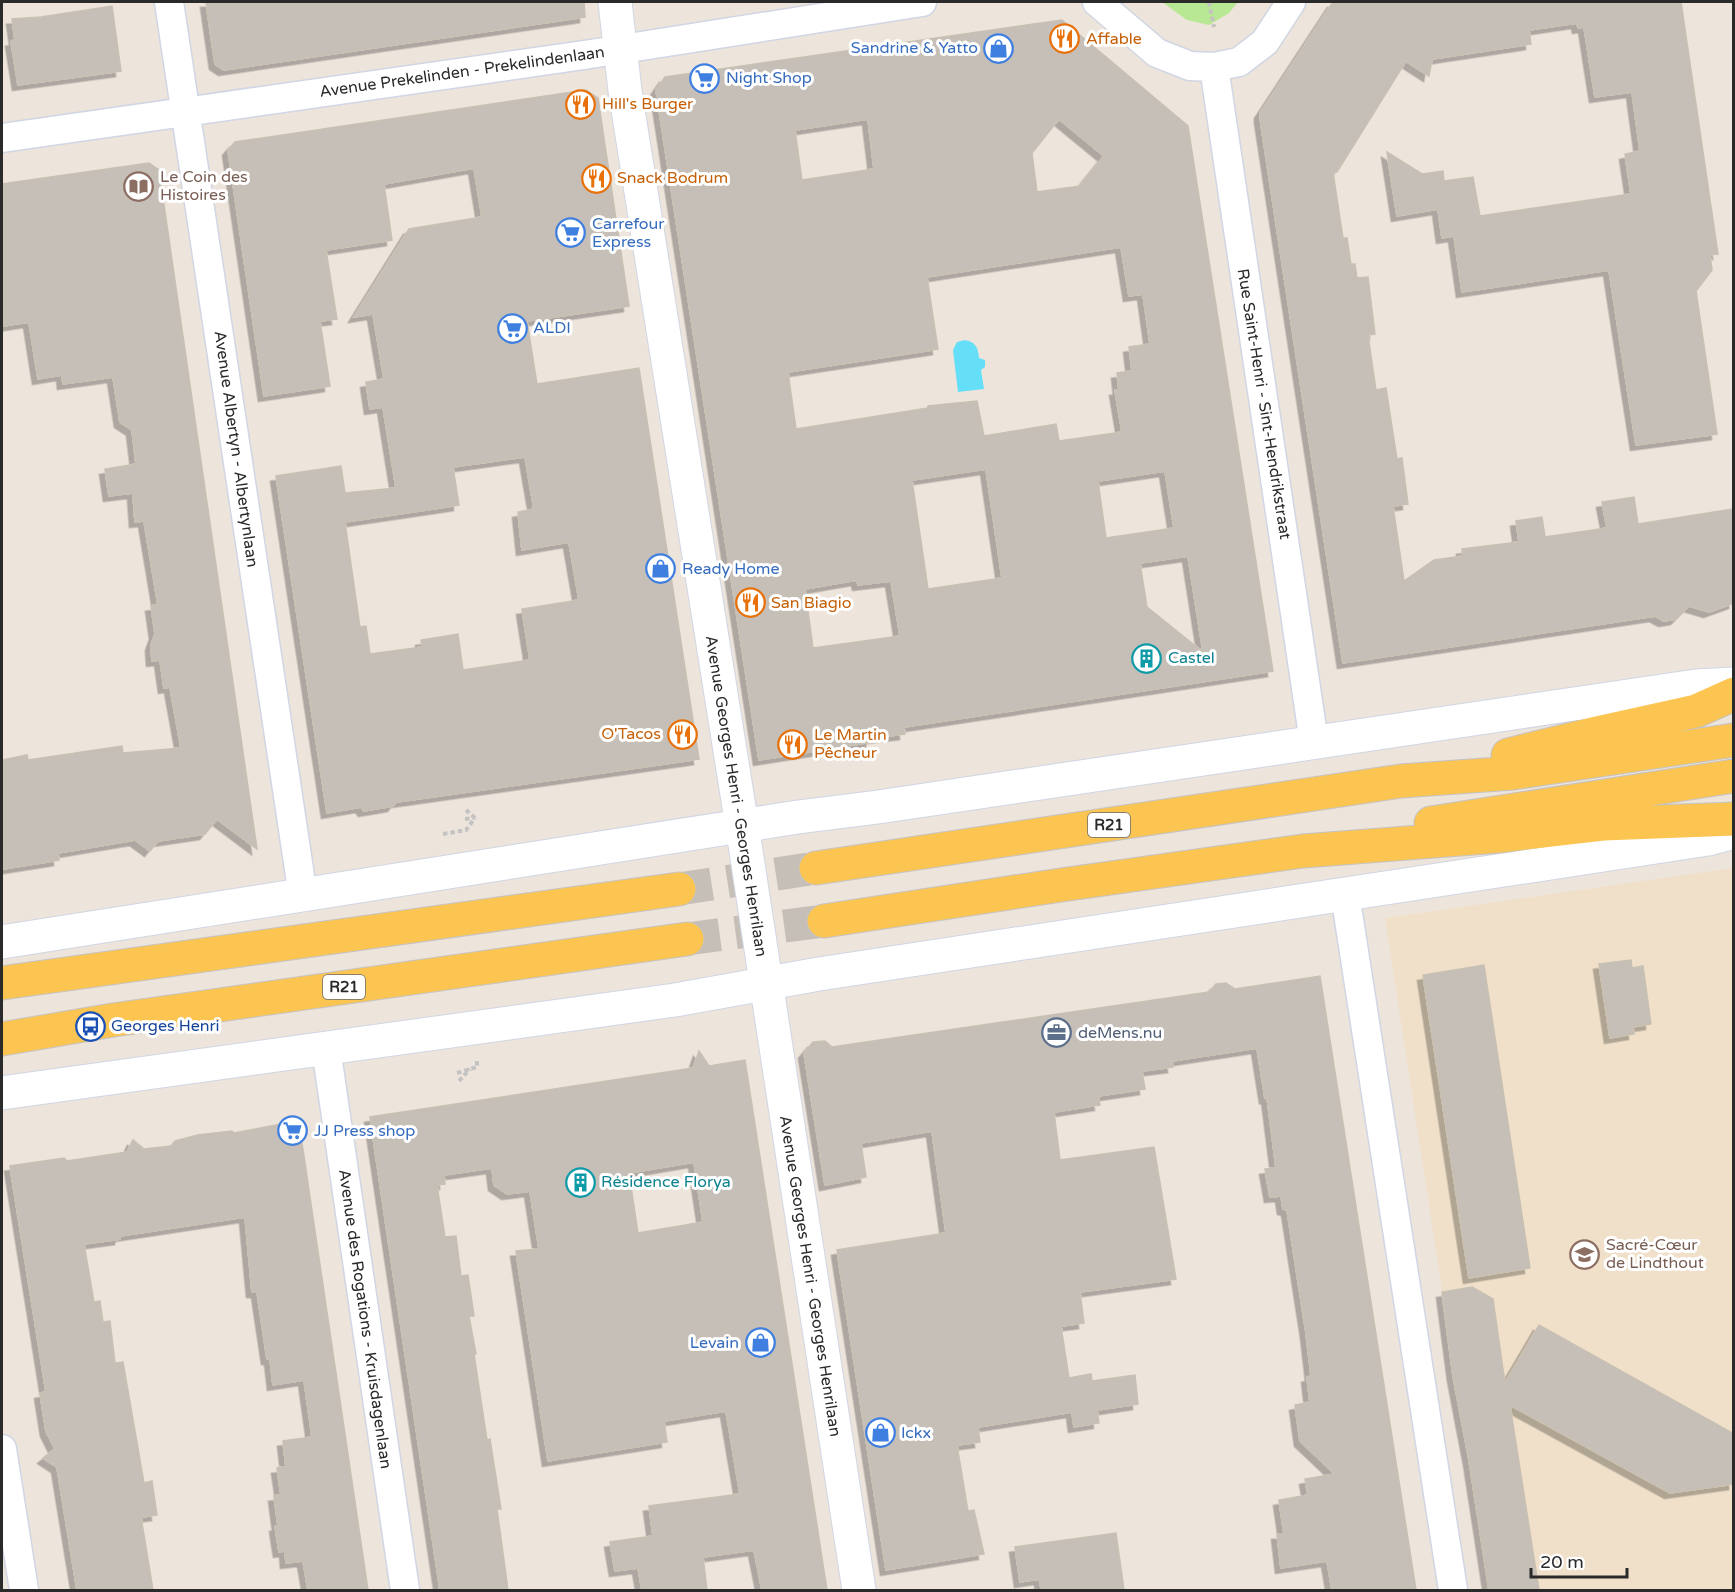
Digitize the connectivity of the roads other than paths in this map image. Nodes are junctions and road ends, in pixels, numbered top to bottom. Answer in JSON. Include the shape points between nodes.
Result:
{"nodes":[{"id":1,"x":169,"y":2,"type":"edge"},
{"id":2,"x":615,"y":2,"type":"edge"},
{"id":3,"x":922,"y":2,"type":"edge"},
{"id":4,"x":1097,"y":2,"type":"edge"},
{"id":5,"x":1291,"y":2,"type":"edge"},
{"id":6,"x":619,"y":50,"type":"junction"},
{"id":7,"x":1214,"y":67,"type":"junction"},
{"id":8,"x":186,"y":111,"type":"junction"},
{"id":9,"x":2,"y":138,"type":"edge"},
{"id":10,"x":1734,"y":684,"type":"edge"},
{"id":11,"x":1734,"y":694,"type":"edge"},
{"id":12,"x":1734,"y":740,"type":"edge"},
{"id":13,"x":1314,"y":742,"type":"junction"},
{"id":14,"x":1734,"y":776,"type":"edge"},
{"id":15,"x":1401,"y":782,"type":"junction"},
{"id":16,"x":1734,"y":819,"type":"edge"},
{"id":17,"x":741,"y":826,"type":"junction"},
{"id":18,"x":1734,"y":832,"type":"edge"},
{"id":19,"x":1303,"y":851,"type":"junction"},
{"id":20,"x":816,"y":868,"type":"tunnel mouth"},
{"id":21,"x":679,"y":889,"type":"tunnel mouth"},
{"id":22,"x":1345,"y":894,"type":"junction"},
{"id":23,"x":303,"y":896,"type":"junction"},
{"id":24,"x":824,"y":921,"type":"tunnel mouth"},
{"id":25,"x":687,"y":939,"type":"tunnel mouth"},
{"id":26,"x":2,"y":942,"type":"edge"},
{"id":27,"x":2,"y":983,"type":"edge"},
{"id":28,"x":765,"y":984,"type":"junction"},
{"id":29,"x":2,"y":1039,"type":"edge"},
{"id":30,"x":326,"y":1048,"type":"junction"},
{"id":31,"x":2,"y":1093,"type":"edge"},
{"id":32,"x":2,"y":1449,"type":"edge"},
{"id":33,"x":24,"y":1590,"type":"edge"},
{"id":34,"x":405,"y":1590,"type":"edge"},
{"id":35,"x":859,"y":1590,"type":"edge"},
{"id":36,"x":1453,"y":1590,"type":"edge"}],
"edges":[{"from":1,"to":8,"type":"street","name":"Avenue Albertyn - Albertynlaan"},
{"from":2,"to":6,"type":"main road","name":"Avenue Georges Henri - Georges Henrilaan"},
{"from":3,"to":6,"type":"street","name":"Avenue Prekelinden - Prekelindenlaan"},
{"from":4,"to":7,"type":"street","via":[[1157,53],[1190,66]]},
{"from":5,"to":7,"type":"street","via":[[1265,42],[1239,62]]},
{"from":6,"to":8,"type":"street","name":"Avenue Prekelinden - Prekelindenlaan"},
{"from":6,"to":17,"type":"main road","name":"Avenue Georges Henri - Georges Henrilaan"},
{"from":7,"to":13,"type":"street","name":"Rue Saint-Henri - Sint-Hendrikstraat"},
{"from":8,"to":9,"type":"street","name":"Avenue Prekelinden - Prekelindenlaan"},
{"from":8,"to":23,"type":"street","name":"Avenue Albertyn - Albertynlaan"},
{"from":10,"to":13,"type":"main road","via":[[1696,686]]},
{"from":11,"to":15,"type":"main road","via":[[1696,711]]},
{"from":12,"to":15,"type":"main road","number":"R21","via":[[1513,773]]},
{"from":13,"to":17,"type":"main road"},
{"from":14,"to":19,"type":"main road","via":[[1450,819]]},
{"from":15,"to":20,"type":"main road","number":"R21"},
{"from":16,"to":19,"type":"main road","via":[[1603,824]]},
{"from":17,"to":23,"type":"main road"},
{"from":17,"to":28,"type":"main road","name":"Avenue Georges Henri - Georges Henrilaan"},
{"from":18,"to":22,"type":"main road"},
{"from":19,"to":24,"type":"main road"},
{"from":21,"to":27,"type":"main road"},
{"from":22,"to":28,"type":"main road"},
{"from":22,"to":36,"type":"street"},
{"from":23,"to":26,"type":"main road"},
{"from":25,"to":29,"type":"main road","number":"R21"},
{"from":28,"to":30,"type":"main road"},
{"from":28,"to":35,"type":"main road","name":"Avenue Georges Henri - Georges Henrilaan"},
{"from":30,"to":31,"type":"main road"},
{"from":30,"to":34,"type":"street","name":"Avenue des Rogations - Kruisdagenlaan"},
{"from":32,"to":33,"type":"street"}]}
